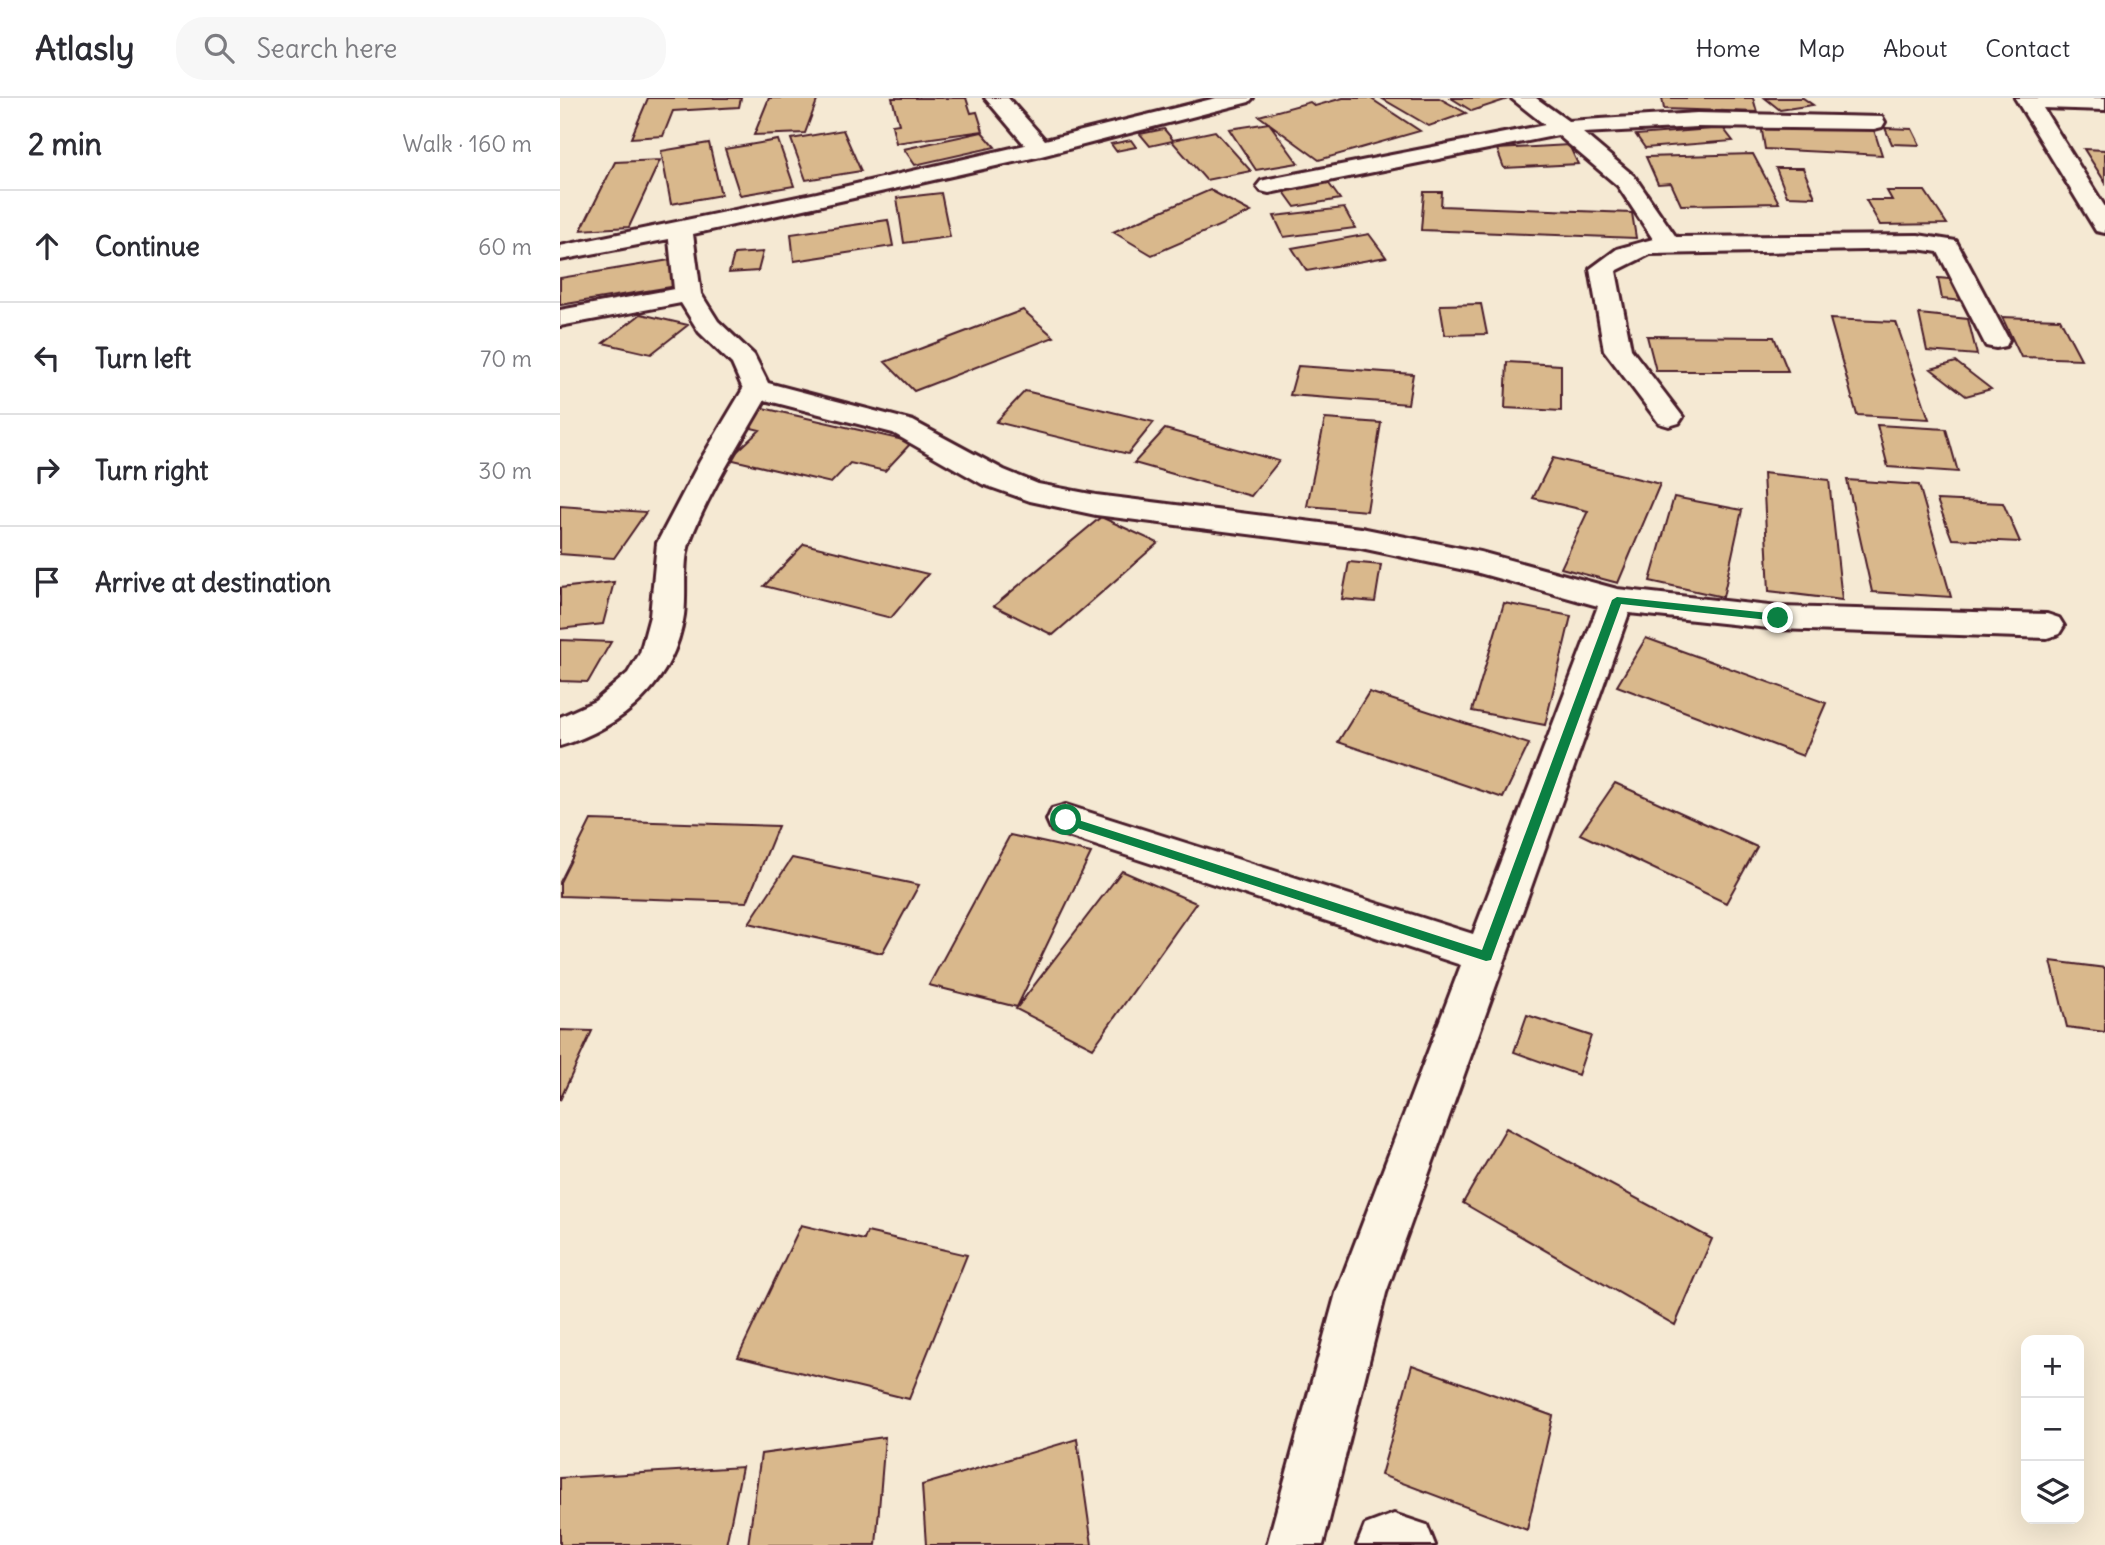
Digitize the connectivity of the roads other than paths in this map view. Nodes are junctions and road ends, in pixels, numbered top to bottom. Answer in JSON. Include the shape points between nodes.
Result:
{"nodes":[{"id":1,"x":996,"y":98,"type":"edge"},
{"id":2,"x":1242,"y":98,"type":"edge"},
{"id":3,"x":1522,"y":98,"type":"edge"},
{"id":4,"x":2027,"y":99,"type":"edge"},
{"id":5,"x":2105,"y":104,"type":"edge"},
{"id":6,"x":1874,"y":122,"type":"dead end"},
{"id":7,"x":1563,"y":128,"type":"junction"},
{"id":8,"x":1041,"y":149,"type":"junction"},
{"id":9,"x":1269,"y":186,"type":"dead end"},
{"id":10,"x":2105,"y":226,"type":"edge"},
{"id":11,"x":680,"y":230,"type":"junction"},
{"id":12,"x":1668,"y":243,"type":"junction"},
{"id":13,"x":560,"y":253,"type":"edge"},
{"id":14,"x":688,"y":294,"type":"junction"},
{"id":15,"x":560,"y":318,"type":"edge"},
{"id":16,"x":1996,"y":340,"type":"dead end"},
{"id":17,"x":757,"y":389,"type":"junction"},
{"id":18,"x":1669,"y":418,"type":"dead end"},
{"id":19,"x":1617,"y":600,"type":"junction"},
{"id":20,"x":2048,"y":626,"type":"dead end"},
{"id":21,"x":560,"y":733,"type":"edge"},
{"id":22,"x":1066,"y":820,"type":"dead end"},
{"id":23,"x":1486,"y":956,"type":"junction"},
{"id":24,"x":1295,"y":1545,"type":"edge"},
{"id":25,"x":1385,"y":1545,"type":"edge"},
{"id":26,"x":1407,"y":1545,"type":"edge"}],
"edges":[{"from":1,"to":8,"type":"street"},
{"from":2,"to":8,"type":"street"},
{"from":3,"to":7,"type":"street"},
{"from":4,"to":5,"type":"street"},
{"from":4,"to":10,"type":"street"},
{"from":6,"to":7,"type":"street","via":[[1697,120]]},
{"from":7,"to":9,"type":"street"},
{"from":7,"to":12,"type":"street","via":[[1626,181]]},
{"from":8,"to":11,"type":"street"},
{"from":11,"to":13,"type":"street"},
{"from":11,"to":14,"type":"street"},
{"from":12,"to":16,"type":"street","via":[[1918,242],[1947,246]]},
{"from":12,"to":18,"type":"street","via":[[1620,254],[1603,269],[1618,349]]},
{"from":14,"to":15,"type":"street"},
{"from":14,"to":17,"type":"street","via":[[708,326],[744,361]]},
{"from":17,"to":19,"type":"street","via":[[903,427],[993,477],[1030,492],[1096,505],[1361,538]]},
{"from":17,"to":21,"type":"street","via":[[673,543],[667,616],[657,653],[639,682],[608,710]]},
{"from":19,"to":20,"type":"street","via":[[1778,618]]},
{"from":19,"to":23,"type":"street"},
{"from":22,"to":23,"type":"street"},
{"from":23,"to":24,"type":"street","via":[[1361,1293]]},
{"from":25,"to":26,"type":"street"}]}
